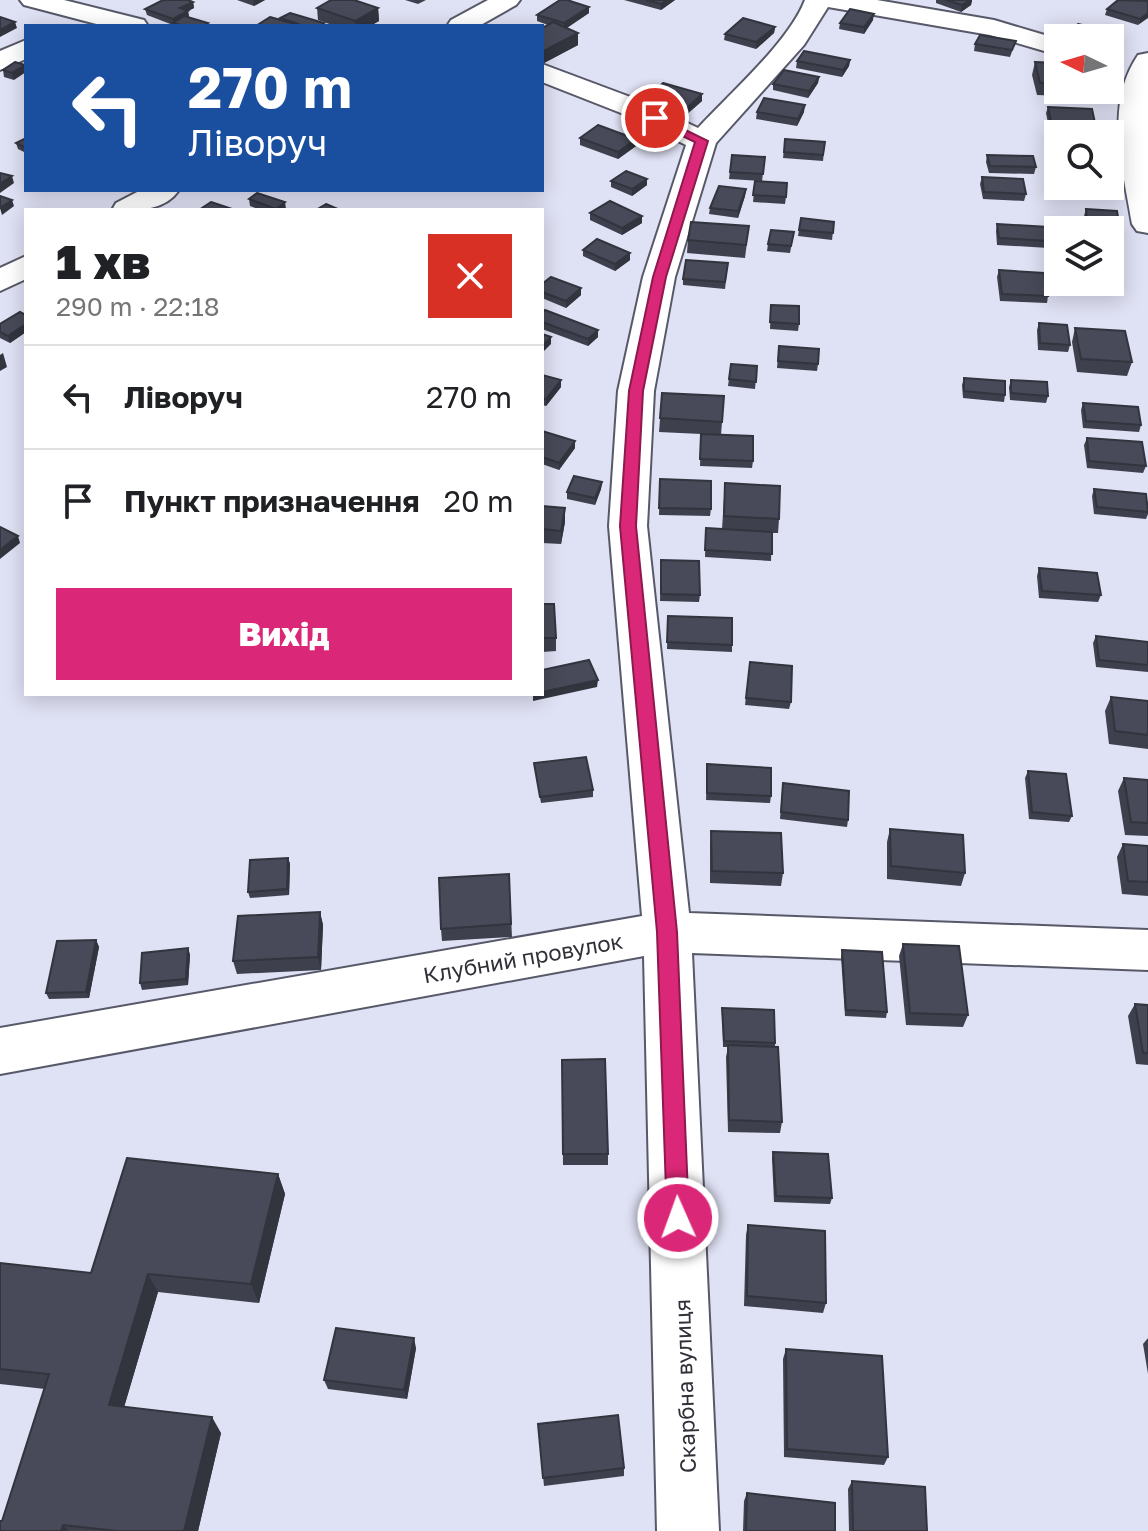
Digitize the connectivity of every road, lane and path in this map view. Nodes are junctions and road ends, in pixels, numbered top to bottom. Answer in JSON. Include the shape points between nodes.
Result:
{"nodes":[{"id":1,"x":33,"y":0,"type":"edge"},
{"id":2,"x":146,"y":0,"type":"edge"},
{"id":3,"x":507,"y":0,"type":"edge"},
{"id":4,"x":818,"y":0,"type":"edge"},
{"id":5,"x":832,"y":0,"type":"edge"},
{"id":6,"x":113,"y":20,"type":"edge"},
{"id":7,"x":82,"y":24,"type":"edge"},
{"id":8,"x":464,"y":24,"type":"edge"},
{"id":9,"x":1044,"y":43,"type":"edge"},
{"id":10,"x":24,"y":49,"type":"edge"},
{"id":11,"x":0,"y":62,"type":"edge"},
{"id":12,"x":544,"y":73,"type":"edge"},
{"id":13,"x":1142,"y":74,"type":"edge"},
{"id":14,"x":702,"y":141,"type":"junction"},
{"id":15,"x":160,"y":192,"type":"edge"},
{"id":16,"x":131,"y":208,"type":"edge"},
{"id":17,"x":1148,"y":224,"type":"edge"},
{"id":18,"x":24,"y":267,"type":"edge"},
{"id":19,"x":0,"y":281,"type":"edge"},
{"id":20,"x":667,"y":932,"type":"junction"},
{"id":21,"x":1148,"y":950,"type":"edge"},
{"id":22,"x":0,"y":1051,"type":"edge"},
{"id":23,"x":688,"y":1531,"type":"edge"}],
"edges":[{"from":1,"to":6,"type":"street"},
{"from":2,"to":6,"type":"street"},
{"from":3,"to":8,"type":"street"},
{"from":4,"to":14,"type":"street","name":"Скарбна вулиця","via":[[795,39]]},
{"from":5,"to":9,"type":"street","via":[[994,28]]},
{"from":6,"to":7,"type":"street"},
{"from":10,"to":11,"type":"street"},
{"from":12,"to":14,"type":"street"},
{"from":13,"to":17,"type":"street","via":[[1133,118]]},
{"from":14,"to":20,"type":"street","name":"Скарбна вулиця","via":[[659,277],[636,391],[628,526]]},
{"from":15,"to":16,"type":"street"},
{"from":18,"to":19,"type":"street"},
{"from":20,"to":21,"type":"street","name":"Клубний провулок"},
{"from":20,"to":22,"type":"street","name":"Клубний провулок"},
{"from":20,"to":23,"type":"street","name":"Скарбна вулиця"}]}
